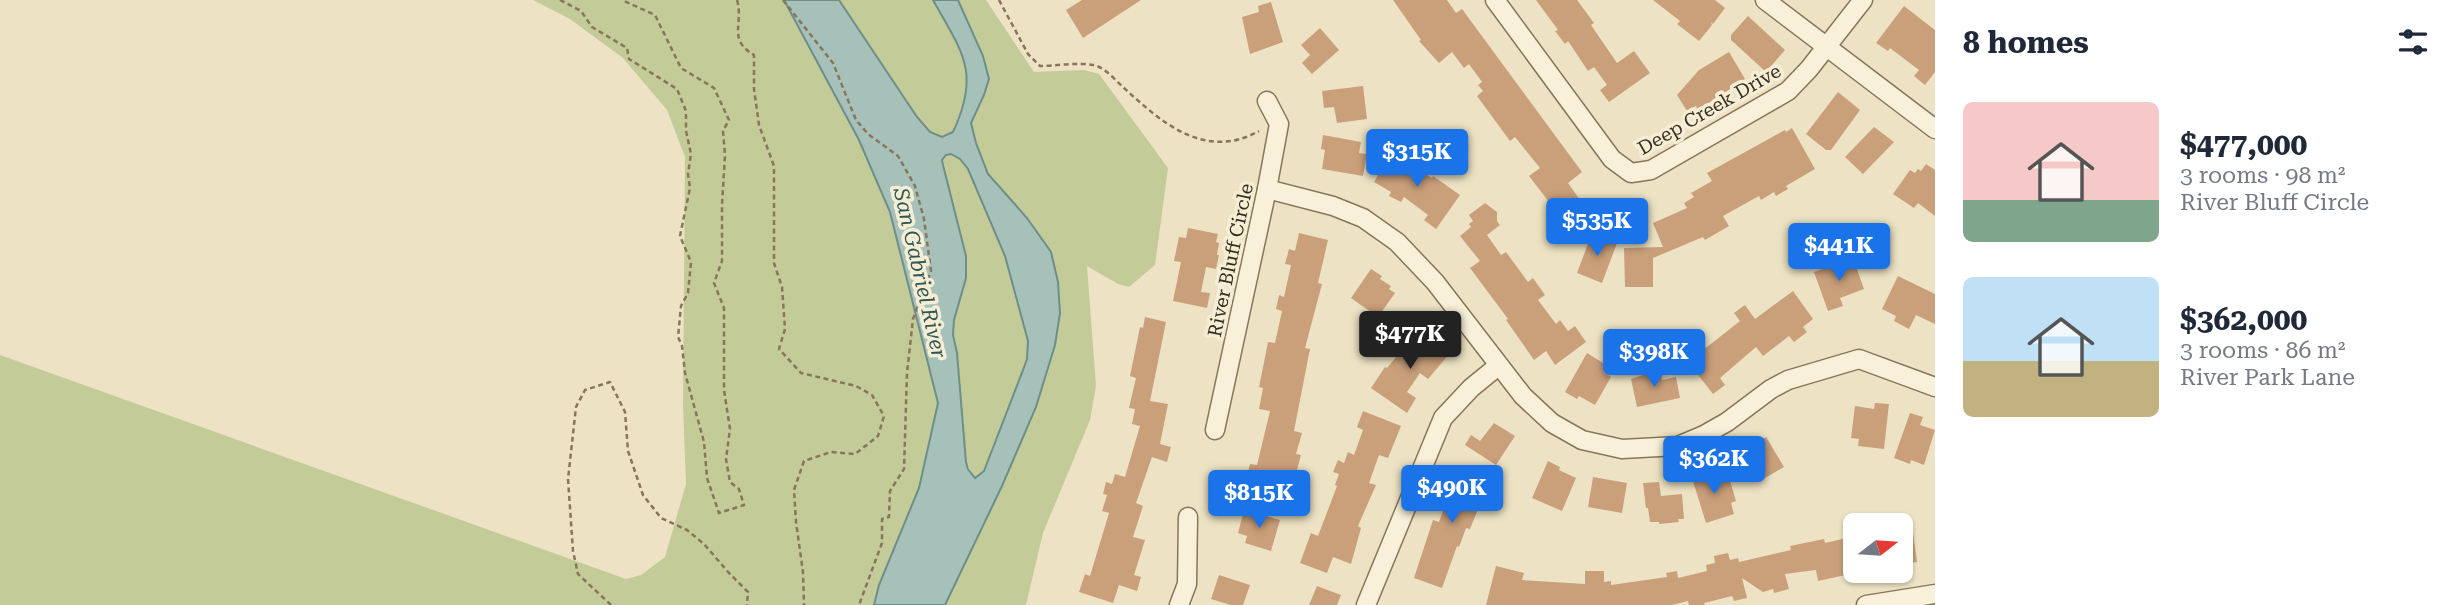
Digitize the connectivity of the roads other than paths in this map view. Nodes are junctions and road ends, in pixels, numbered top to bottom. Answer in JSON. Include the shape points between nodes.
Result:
{"nodes":[{"id":1,"x":1495,"y":0,"type":"edge"},
{"id":2,"x":1765,"y":0,"type":"edge"},
{"id":3,"x":1863,"y":0,"type":"edge"},
{"id":4,"x":1826,"y":46,"type":"junction"},
{"id":5,"x":1267,"y":101,"type":"dead end"},
{"id":6,"x":1935,"y":129,"type":"edge"},
{"id":7,"x":1267,"y":189,"type":"junction"},
{"id":8,"x":1498,"y":366,"type":"junction"},
{"id":9,"x":1935,"y":387,"type":"edge"},
{"id":10,"x":1215,"y":430,"type":"dead end"},
{"id":11,"x":1188,"y":517,"type":"dead end"},
{"id":12,"x":1935,"y":594,"type":"edge"},
{"id":13,"x":1373,"y":603,"type":"edge"},
{"id":14,"x":1179,"y":605,"type":"edge"},
{"id":15,"x":1866,"y":605,"type":"edge"}],
"edges":[{"from":1,"to":4,"type":"street","name":"Deep Creek Drive","via":[[1612,159],[1631,173],[1651,170],[1788,91]]},
{"from":2,"to":4,"type":"street"},
{"from":3,"to":4,"type":"street","name":"Deep Creek Drive"},
{"from":4,"to":6,"type":"street"},
{"from":5,"to":7,"type":"street","name":"River Bluff Circle","via":[[1279,124]]},
{"from":7,"to":8,"type":"street","via":[[1363,218],[1397,242],[1435,282]]},
{"from":7,"to":10,"type":"street","name":"River Bluff Circle"},
{"from":8,"to":9,"type":"street","via":[[1552,423],[1582,440],[1622,449],[1678,446],[1727,422],[1788,380],[1859,359]]},
{"from":8,"to":13,"type":"street","via":[[1443,418]]},
{"from":11,"to":14,"type":"street","via":[[1187,584]]},
{"from":12,"to":15,"type":"street"}]}
